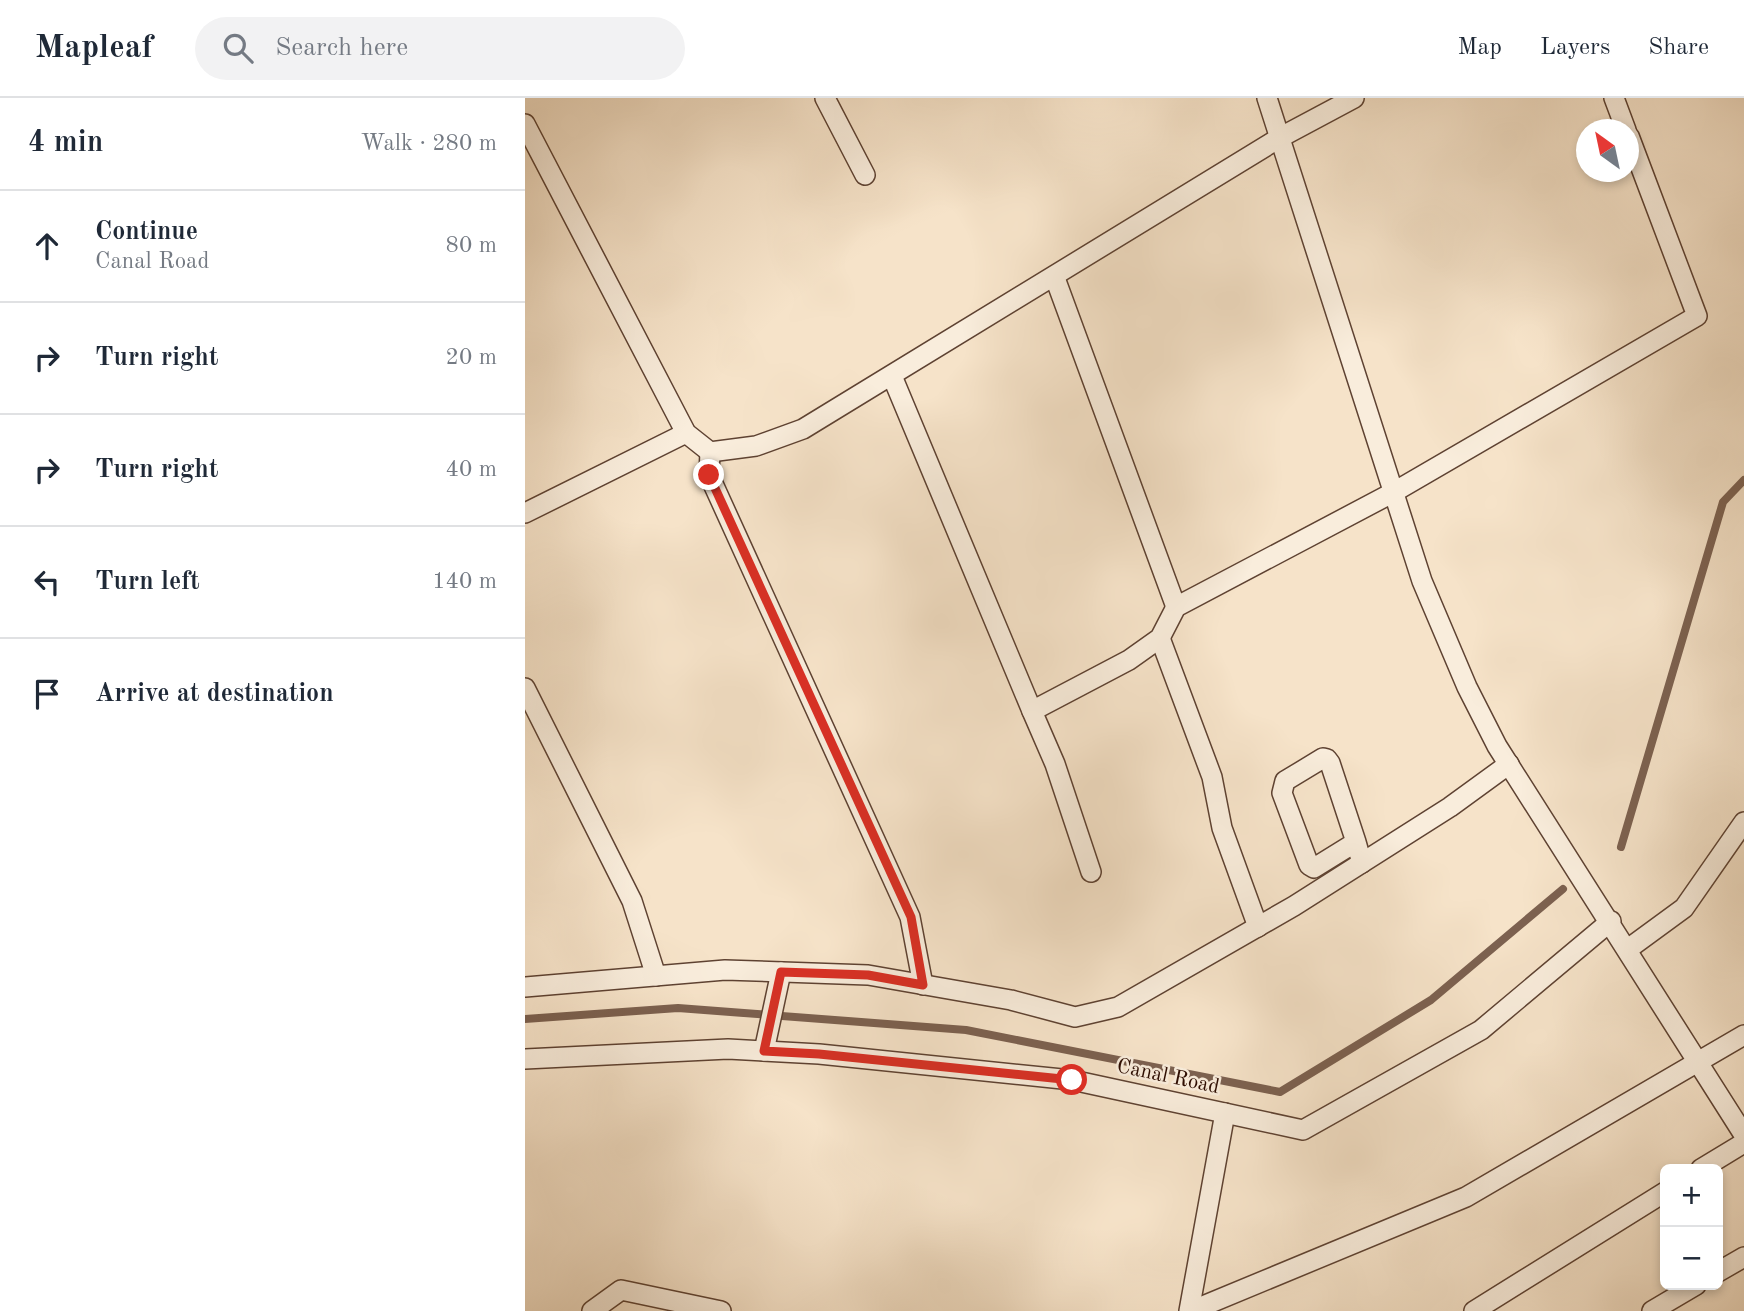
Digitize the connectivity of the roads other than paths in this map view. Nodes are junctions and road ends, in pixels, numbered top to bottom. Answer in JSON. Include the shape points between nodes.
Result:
{"nodes":[{"id":1,"x":825,"y":98,"type":"edge"},
{"id":2,"x":1267,"y":98,"type":"edge"},
{"id":3,"x":1354,"y":98,"type":"edge"},
{"id":4,"x":1614,"y":98,"type":"edge"},
{"id":5,"x":1622,"y":119,"type":"edge"},
{"id":6,"x":525,"y":124,"type":"edge"},
{"id":7,"x":1281,"y":137,"type":"junction"},
{"id":8,"x":1639,"y":162,"type":"edge"},
{"id":9,"x":865,"y":175,"type":"dead end"},
{"id":10,"x":1055,"y":278,"type":"junction"},
{"id":11,"x":892,"y":376,"type":"junction"},
{"id":12,"x":686,"y":433,"type":"junction"},
{"id":13,"x":710,"y":452,"type":"junction"},
{"id":14,"x":1394,"y":492,"type":"junction"},
{"id":15,"x":525,"y":513,"type":"edge"},
{"id":16,"x":1176,"y":607,"type":"junction"},
{"id":17,"x":1160,"y":638,"type":"junction"},
{"id":18,"x":525,"y":688,"type":"edge"},
{"id":19,"x":1032,"y":711,"type":"junction"},
{"id":20,"x":1509,"y":764,"type":"junction"},
{"id":21,"x":1744,"y":822,"type":"edge"},
{"id":22,"x":1356,"y":842,"type":"junction"},
{"id":23,"x":1736,"y":846,"type":"edge"},
{"id":24,"x":1362,"y":863,"type":"junction"},
{"id":25,"x":1091,"y":872,"type":"dead end"},
{"id":26,"x":1611,"y":921,"type":"junction"},
{"id":27,"x":1258,"y":926,"type":"junction"},
{"id":28,"x":1628,"y":949,"type":"junction"},
{"id":29,"x":781,"y":972,"type":"junction"},
{"id":30,"x":656,"y":976,"type":"junction"},
{"id":31,"x":923,"y":985,"type":"junction"},
{"id":32,"x":525,"y":987,"type":"edge"},
{"id":33,"x":1744,"y":1035,"type":"edge"},
{"id":34,"x":764,"y":1051,"type":"junction"},
{"id":35,"x":525,"y":1059,"type":"edge"},
{"id":36,"x":1700,"y":1062,"type":"junction"},
{"id":37,"x":1226,"y":1113,"type":"junction"},
{"id":38,"x":1744,"y":1135,"type":"edge"},
{"id":39,"x":1744,"y":1143,"type":"edge"},
{"id":40,"x":1709,"y":1164,"type":"edge"},
{"id":41,"x":1660,"y":1195,"type":"edge"},
{"id":42,"x":1744,"y":1257,"type":"edge"},
{"id":43,"x":1723,"y":1269,"type":"edge"},
{"id":44,"x":1688,"y":1290,"type":"edge"},
{"id":45,"x":592,"y":1311,"type":"edge"},
{"id":46,"x":721,"y":1311,"type":"edge"},
{"id":47,"x":1190,"y":1311,"type":"edge"},
{"id":48,"x":1474,"y":1311,"type":"edge"},
{"id":49,"x":1652,"y":1311,"type":"edge"}],
"edges":[{"from":1,"to":9,"type":"street"},
{"from":2,"to":7,"type":"street"},
{"from":3,"to":7,"type":"street"},
{"from":4,"to":5,"type":"street"},
{"from":6,"to":12,"type":"street"},
{"from":7,"to":10,"type":"street"},
{"from":7,"to":14,"type":"street"},
{"from":8,"to":14,"type":"street","via":[[1697,316]]},
{"from":10,"to":11,"type":"street"},
{"from":10,"to":16,"type":"street"},
{"from":11,"to":13,"type":"street","via":[[803,429],[756,446]]},
{"from":11,"to":19,"type":"street"},
{"from":12,"to":13,"type":"street"},
{"from":12,"to":15,"type":"street"},
{"from":13,"to":31,"type":"street","via":[[709,475],[911,917]]},
{"from":14,"to":16,"type":"street"},
{"from":14,"to":20,"type":"street","via":[[1422,581],[1467,687]]},
{"from":16,"to":17,"type":"street"},
{"from":17,"to":19,"type":"street","via":[[1129,660]]},
{"from":17,"to":27,"type":"street","via":[[1212,777],[1222,828]]},
{"from":18,"to":30,"type":"street","via":[[632,901]]},
{"from":19,"to":25,"type":"street"},
{"from":20,"to":24,"type":"street"},
{"from":20,"to":26,"type":"street"},
{"from":21,"to":23,"type":"street"},
{"from":22,"to":22,"type":"street","via":[[1327,759],[1285,781],[1282,793],[1309,865],[1321,866]]},
{"from":22,"to":24,"type":"street"},
{"from":23,"to":28,"type":"street","via":[[1684,908]]},
{"from":24,"to":27,"type":"street"},
{"from":26,"to":28,"type":"street"},
{"from":26,"to":37,"type":"street","name":"Canal Road","via":[[1481,1030],[1303,1130]]},
{"from":27,"to":31,"type":"street","via":[[1118,1007],[1075,1017]]},
{"from":28,"to":36,"type":"street"},
{"from":29,"to":30,"type":"street","via":[[725,970]]},
{"from":29,"to":31,"type":"street","via":[[868,975]]},
{"from":29,"to":34,"type":"street"},
{"from":30,"to":32,"type":"street"},
{"from":33,"to":36,"type":"street"},
{"from":34,"to":35,"type":"street","name":"Canal Road"},
{"from":34,"to":37,"type":"street","name":"Canal Road","via":[[1072,1080]]},
{"from":36,"to":38,"type":"street"},
{"from":36,"to":47,"type":"street","via":[[1466,1197]]},
{"from":37,"to":47,"type":"street"},
{"from":39,"to":40,"type":"street"},
{"from":41,"to":48,"type":"street"},
{"from":42,"to":43,"type":"street"},
{"from":44,"to":49,"type":"street"},
{"from":45,"to":46,"type":"street","via":[[621,1290]]}]}
